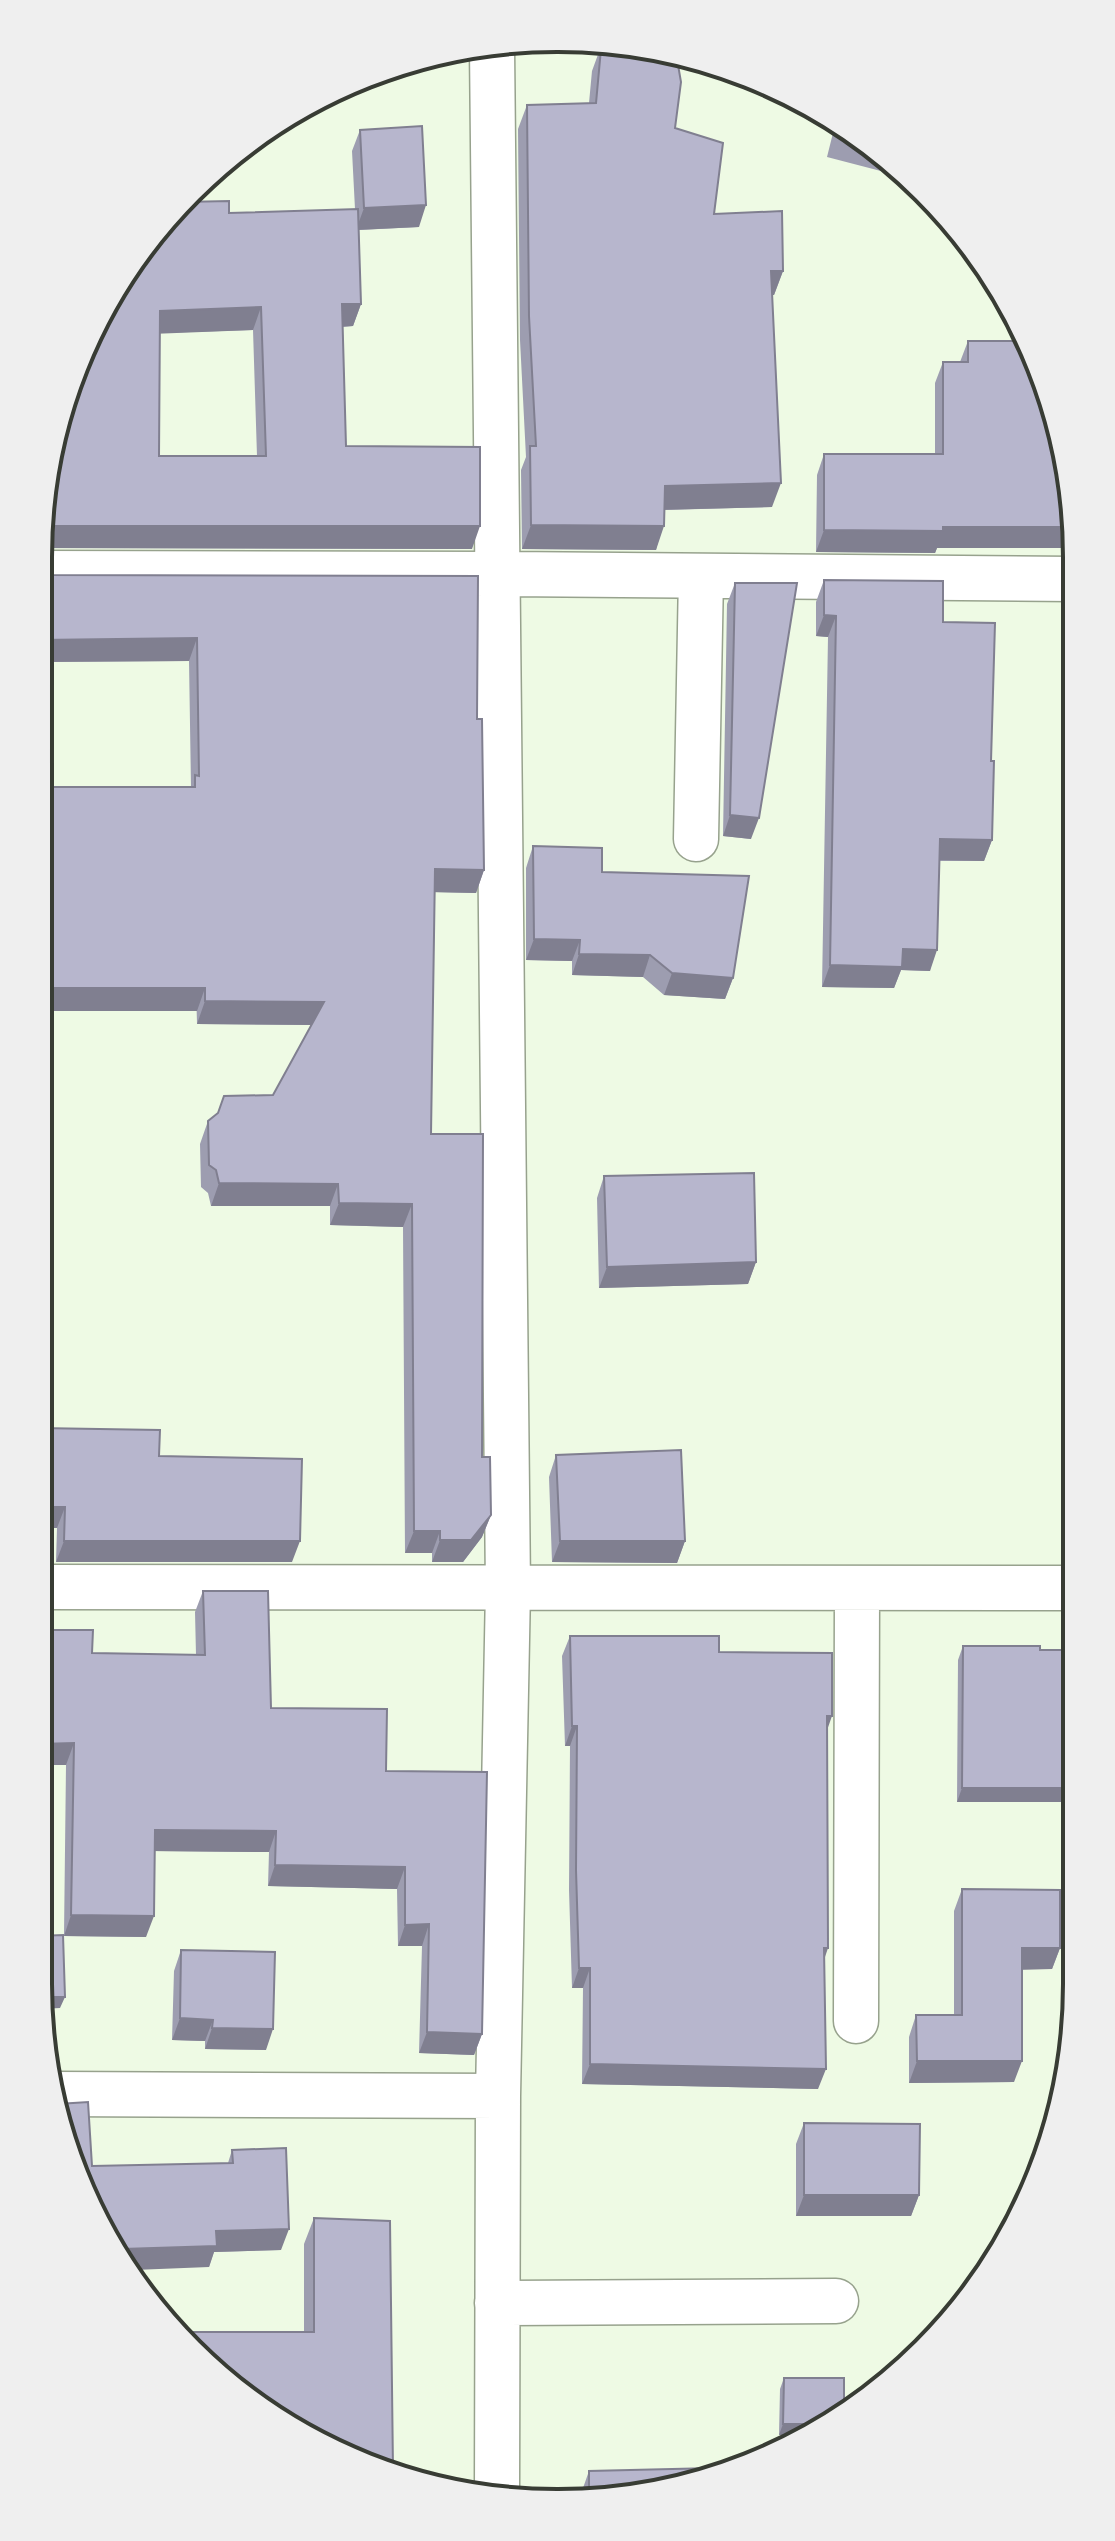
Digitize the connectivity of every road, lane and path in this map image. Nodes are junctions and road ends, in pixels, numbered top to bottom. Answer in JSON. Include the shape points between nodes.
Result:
{"nodes":[{"id":1,"x":492,"y":56,"type":"edge"},
{"id":2,"x":52,"y":573,"type":"edge"},
{"id":3,"x":498,"y":574,"type":"junction"},
{"id":4,"x":701,"y":576,"type":"junction"},
{"id":5,"x":1063,"y":579,"type":"edge"},
{"id":6,"x":696,"y":839,"type":"dead end"},
{"id":7,"x":52,"y":1587,"type":"edge"},
{"id":8,"x":857,"y":1588,"type":"junction"},
{"id":9,"x":1063,"y":1588,"type":"edge"},
{"id":10,"x":508,"y":1589,"type":"junction"},
{"id":11,"x":856,"y":2021,"type":"dead end"},
{"id":12,"x":65,"y":2094,"type":"edge"},
{"id":13,"x":498,"y":2096,"type":"junction"},
{"id":14,"x":836,"y":2301,"type":"dead end"},
{"id":15,"x":497,"y":2303,"type":"junction"},
{"id":16,"x":497,"y":2485,"type":"edge"}],
"edges":[{"from":1,"to":3,"type":"street"},
{"from":2,"to":3,"type":"street"},
{"from":3,"to":4,"type":"street"},
{"from":3,"to":10,"type":"street"},
{"from":4,"to":5,"type":"street"},
{"from":4,"to":6,"type":"street"},
{"from":7,"to":10,"type":"street"},
{"from":8,"to":9,"type":"street"},
{"from":8,"to":10,"type":"street"},
{"from":8,"to":11,"type":"street"},
{"from":10,"to":13,"type":"street"},
{"from":12,"to":13,"type":"street"},
{"from":13,"to":15,"type":"street"},
{"from":14,"to":15,"type":"street"},
{"from":15,"to":16,"type":"street"}]}
